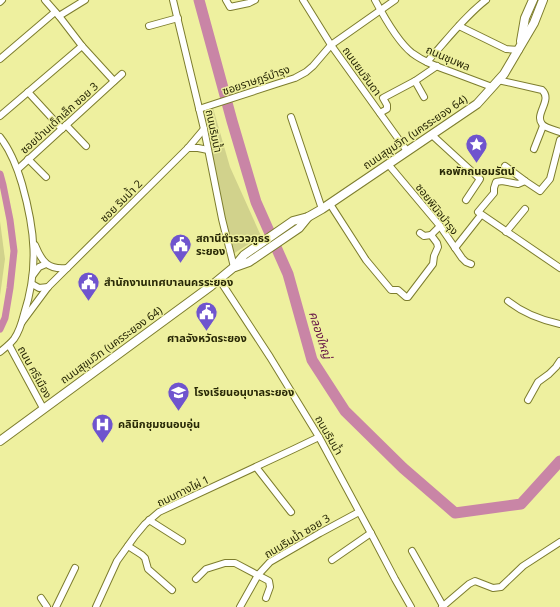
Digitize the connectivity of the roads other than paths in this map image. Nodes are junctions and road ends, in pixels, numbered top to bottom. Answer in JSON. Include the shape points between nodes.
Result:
{"nodes":[{"id":1,"x":2,"y":0,"type":"edge"},
{"id":2,"x":45,"y":0,"type":"edge"},
{"id":3,"x":85,"y":0,"type":"edge"},
{"id":4,"x":173,"y":0,"type":"edge"},
{"id":5,"x":226,"y":0,"type":"edge"},
{"id":6,"x":255,"y":0,"type":"edge"},
{"id":7,"x":303,"y":0,"type":"edge"},
{"id":8,"x":375,"y":0,"type":"edge"},
{"id":9,"x":395,"y":0,"type":"edge"},
{"id":10,"x":486,"y":0,"type":"edge"},
{"id":11,"x":532,"y":0,"type":"edge"},
{"id":12,"x":543,"y":0,"type":"edge"},
{"id":13,"x":0,"y":2,"type":"edge"},
{"id":14,"x":478,"y":3,"type":"edge"},
{"id":15,"x":381,"y":11,"type":"junction"},
{"id":16,"x":57,"y":14,"type":"junction"},
{"id":17,"x":178,"y":18,"type":"junction"},
{"id":18,"x":149,"y":26,"type":"dead end"},
{"id":19,"x":459,"y":26,"type":"junction"},
{"id":20,"x":331,"y":45,"type":"junction"},
{"id":21,"x":82,"y":46,"type":"junction"},
{"id":22,"x":519,"y":50,"type":"junction"},
{"id":23,"x":0,"y":59,"type":"edge"},
{"id":24,"x":427,"y":62,"type":"junction"},
{"id":25,"x":437,"y":66,"type":"junction"},
{"id":26,"x":122,"y":74,"type":"dead end"},
{"id":27,"x":415,"y":80,"type":"junction"},
{"id":28,"x":498,"y":80,"type":"junction"},
{"id":29,"x":114,"y":81,"type":"junction"},
{"id":30,"x":492,"y":87,"type":"junction"},
{"id":31,"x":28,"y":92,"type":"junction"},
{"id":32,"x":424,"y":97,"type":"dead end"},
{"id":33,"x":199,"y":109,"type":"junction"},
{"id":34,"x":380,"y":113,"type":"junction"},
{"id":35,"x":0,"y":116,"type":"edge"},
{"id":36,"x":291,"y":117,"type":"dead end"},
{"id":37,"x":543,"y":126,"type":"junction"},
{"id":38,"x":64,"y":127,"type":"junction"},
{"id":39,"x":204,"y":129,"type":"junction"},
{"id":40,"x":560,"y":132,"type":"edge"},
{"id":41,"x":432,"y":135,"type":"junction"},
{"id":42,"x":0,"y":137,"type":"edge"},
{"id":43,"x":560,"y":140,"type":"edge"},
{"id":44,"x":86,"y":146,"type":"dead end"},
{"id":45,"x":188,"y":148,"type":"junction"},
{"id":46,"x":534,"y":149,"type":"dead end"},
{"id":47,"x":208,"y":150,"type":"junction"},
{"id":48,"x":407,"y":151,"type":"junction"},
{"id":49,"x":28,"y":159,"type":"junction"},
{"id":50,"x":388,"y":164,"type":"junction"},
{"id":51,"x":505,"y":166,"type":"dead end"},
{"id":52,"x":18,"y":169,"type":"junction"},
{"id":53,"x":46,"y":177,"type":"dead end"},
{"id":54,"x":525,"y":181,"type":"junction"},
{"id":55,"x":466,"y":200,"type":"dead end"},
{"id":56,"x":330,"y":204,"type":"junction"},
{"id":57,"x":322,"y":209,"type":"junction"},
{"id":58,"x":524,"y":209,"type":"dead end"},
{"id":59,"x":481,"y":214,"type":"junction"},
{"id":60,"x":308,"y":217,"type":"junction"},
{"id":61,"x":440,"y":226,"type":"junction"},
{"id":62,"x":506,"y":232,"type":"junction"},
{"id":63,"x":420,"y":233,"type":"dead end"},
{"id":64,"x":431,"y":235,"type":"junction"},
{"id":65,"x":34,"y":243,"type":"junction"},
{"id":66,"x":455,"y":248,"type":"junction"},
{"id":67,"x":471,"y":264,"type":"dead end"},
{"id":68,"x":49,"y":265,"type":"junction"},
{"id":69,"x":234,"y":267,"type":"junction"},
{"id":70,"x":68,"y":268,"type":"junction"},
{"id":71,"x":560,"y":268,"type":"edge"},
{"id":72,"x":33,"y":275,"type":"junction"},
{"id":73,"x":57,"y":278,"type":"junction"},
{"id":74,"x":219,"y":279,"type":"junction"},
{"id":75,"x":32,"y":284,"type":"junction"},
{"id":76,"x":48,"y":287,"type":"junction"},
{"id":77,"x":508,"y":301,"type":"dead end"},
{"id":78,"x":22,"y":322,"type":"junction"},
{"id":79,"x":560,"y":324,"type":"edge"},
{"id":80,"x":9,"y":345,"type":"junction"},
{"id":81,"x":0,"y":352,"type":"edge"},
{"id":82,"x":560,"y":360,"type":"edge"},
{"id":83,"x":528,"y":400,"type":"dead end"},
{"id":84,"x":43,"y":408,"type":"junction"},
{"id":85,"x":319,"y":437,"type":"junction"},
{"id":86,"x":0,"y":441,"type":"edge"},
{"id":87,"x":256,"y":467,"type":"junction"},
{"id":88,"x":291,"y":512,"type":"dead end"},
{"id":89,"x":359,"y":512,"type":"junction"},
{"id":90,"x":149,"y":520,"type":"junction"},
{"id":91,"x":371,"y":534,"type":"junction"},
{"id":92,"x":182,"y":541,"type":"dead end"},
{"id":93,"x":560,"y":542,"type":"edge"},
{"id":94,"x":128,"y":546,"type":"junction"},
{"id":95,"x":412,"y":551,"type":"dead end"},
{"id":96,"x":332,"y":560,"type":"dead end"},
{"id":97,"x":75,"y":568,"type":"dead end"},
{"id":98,"x":258,"y":575,"type":"junction"},
{"id":99,"x":196,"y":579,"type":"dead end"},
{"id":100,"x":172,"y":590,"type":"dead end"},
{"id":101,"x":41,"y":598,"type":"dead end"},
{"id":102,"x":266,"y":598,"type":"dead end"},
{"id":103,"x":57,"y":605,"type":"edge"},
{"id":104,"x":442,"y":606,"type":"edge"},
{"id":105,"x":47,"y":607,"type":"edge"},
{"id":106,"x":64,"y":607,"type":"edge"},
{"id":107,"x":96,"y":607,"type":"edge"},
{"id":108,"x":240,"y":607,"type":"edge"},
{"id":109,"x":412,"y":607,"type":"edge"}],
"edges":[{"from":1,"to":13,"type":"street"},
{"from":2,"to":16,"type":"street"},
{"from":3,"to":16,"type":"street"},
{"from":4,"to":17,"type":"street","name":"ถนนริมน้ำ"},
{"from":5,"to":6,"type":"street","via":[[230,7],[249,4]]},
{"from":7,"to":20,"type":"street","name":"ถนนยมจินดา"},
{"from":8,"to":15,"type":"street","name":"ถนนชุมพล"},
{"from":9,"to":15,"type":"street","name":"ซอยราษฎร์บำรุง"},
{"from":10,"to":14,"type":"street"},
{"from":11,"to":22,"type":"street","name":"ถนนสุขุมวิท (นครระยอง 64)","via":[[525,18]]},
{"from":12,"to":22,"type":"street","name":"ถนนสุขุมวิท (นครระยอง 64)"},
{"from":14,"to":19,"type":"street"},
{"from":15,"to":20,"type":"street","name":"ซอยราษฎร์บำรุง"},
{"from":15,"to":24,"type":"street","name":"ถนนชุมพล","via":[[405,46]]},
{"from":16,"to":21,"type":"street"},
{"from":16,"to":23,"type":"street"},
{"from":17,"to":18,"type":"street"},
{"from":17,"to":33,"type":"street","name":"ถนนริมน้ำ"},
{"from":19,"to":22,"type":"street","via":[[506,49]]},
{"from":19,"to":24,"type":"street"},
{"from":20,"to":33,"type":"street","name":"ซอยราษฎร์บำรุง","via":[[313,66],[295,78]]},
{"from":20,"to":34,"type":"street","name":"ถนนยมจินดา"},
{"from":21,"to":29,"type":"street"},
{"from":21,"to":31,"type":"street"},
{"from":22,"to":28,"type":"street","name":"ถนนสุขุมวิท (นครระยอง 64)"},
{"from":24,"to":25,"type":"street","name":"ถนนชุมพล"},
{"from":25,"to":27,"type":"street"},
{"from":25,"to":30,"type":"street","name":"ถนนชุมพล"},
{"from":26,"to":29,"type":"street","name":"ซอยบ้านเด็กเล็ก ซอย 3"},
{"from":27,"to":32,"type":"street"},
{"from":27,"to":34,"type":"street","via":[[383,98],[387,109]]},
{"from":28,"to":30,"type":"street","name":"ถนนสุขุมวิท (นครระยอง 64)"},
{"from":28,"to":37,"type":"street","via":[[542,90],[545,93],[540,117]]},
{"from":29,"to":38,"type":"street","name":"ซอยบ้านเด็กเล็ก ซอย 3"},
{"from":30,"to":41,"type":"street","name":"ถนนสุขุมวิท (นครระยอง 64)","via":[[477,104]]},
{"from":31,"to":35,"type":"street"},
{"from":31,"to":38,"type":"street"},
{"from":33,"to":39,"type":"street","name":"ถนนริมน้ำ"},
{"from":34,"to":48,"type":"street","name":"ถนนยมจินดา"},
{"from":36,"to":57,"type":"street"},
{"from":37,"to":40,"type":"street"},
{"from":37,"to":46,"type":"street"},
{"from":38,"to":44,"type":"street"},
{"from":38,"to":49,"type":"street","name":"ซอยบ้านเด็กเล็ก ซอย 3"},
{"from":39,"to":45,"type":"street","name":"ซอย ริมน้ำ 2"},
{"from":39,"to":47,"type":"street","name":"ถนนริมน้ำ"},
{"from":41,"to":48,"type":"street","name":"ถนนสุขุมวิท (นครระยอง 64)"},
{"from":41,"to":55,"type":"street","via":[[480,179]]},
{"from":42,"to":52,"type":"street"},
{"from":43,"to":54,"type":"street","via":[[550,179],[540,191]]},
{"from":45,"to":47,"type":"street"},
{"from":45,"to":70,"type":"street","name":"ซอย ริมน้ำ 2"},
{"from":47,"to":69,"type":"street","name":"ถนนริมน้ำ"},
{"from":48,"to":50,"type":"street","name":"ถนนสุขุมวิท (นครระยอง 64)"},
{"from":49,"to":52,"type":"street","name":"ซอยบ้านเด็กเล็ก ซอย 3"},
{"from":49,"to":53,"type":"street"},
{"from":50,"to":56,"type":"street","name":"ถนนสุขุมวิท (นครระยอง 64)"},
{"from":50,"to":61,"type":"street","name":"ซอยพินิจบำรุง"},
{"from":51,"to":54,"type":"street"},
{"from":52,"to":65,"type":"street"},
{"from":54,"to":59,"type":"street","via":[[518,184],[496,182],[494,193],[478,212]]},
{"from":56,"to":57,"type":"street","name":"ถนนสุขุมวิท (นครระยอง 64)"},
{"from":56,"to":64,"type":"street","via":[[366,260],[391,290],[398,290],[406,297],[433,264],[438,243]]},
{"from":57,"to":60,"type":"street","name":"ถนนสุขุมวิท (นครระยอง 64)"},
{"from":58,"to":62,"type":"street"},
{"from":59,"to":62,"type":"street"},
{"from":59,"to":66,"type":"street"},
{"from":60,"to":69,"type":"street","name":"ถนนสุขุมวิท (นครระยอง 64)","via":[[299,228],[249,262]]},
{"from":60,"to":69,"type":"street","name":"ถนนสุขุมวิท (นครระยอง 64)","via":[[293,221],[244,255]]},
{"from":61,"to":64,"type":"street"},
{"from":61,"to":66,"type":"street","name":"ซอยพินิจบำรุง"},
{"from":62,"to":71,"type":"street"},
{"from":63,"to":64,"type":"street","via":[[424,236]]},
{"from":65,"to":68,"type":"street","via":[[39,255]]},
{"from":65,"to":72,"type":"street"},
{"from":66,"to":67,"type":"street","name":"ซอยพินิจบำรุง","via":[[462,258]]},
{"from":68,"to":70,"type":"street","via":[[60,269]]},
{"from":68,"to":72,"type":"street","via":[[39,267]]},
{"from":68,"to":73,"type":"street","via":[[55,270]]},
{"from":69,"to":74,"type":"street","name":"ถนนสุขุมวิท (นครระยอง 64)"},
{"from":70,"to":73,"type":"street","name":"ซอย ริมน้ำ 2"},
{"from":72,"to":75,"type":"street"},
{"from":73,"to":76,"type":"street","name":"ซอย ริมน้ำ 2"},
{"from":74,"to":84,"type":"street","name":"ถนนสุขุมวิท (นครระยอง 64)"},
{"from":74,"to":85,"type":"street","name":"ถนนริมน้ำ"},
{"from":75,"to":76,"type":"street","via":[[39,288]]},
{"from":75,"to":78,"type":"street"},
{"from":76,"to":78,"type":"street","name":"ซอย ริมน้ำ 2"},
{"from":77,"to":79,"type":"street","via":[[534,316]]},
{"from":78,"to":80,"type":"street"},
{"from":80,"to":81,"type":"street"},
{"from":80,"to":84,"type":"street","name":"ถนน ศรีเมือง"},
{"from":82,"to":83,"type":"street","via":[[549,374],[538,382]]},
{"from":84,"to":86,"type":"street","name":"ถนนสุขุมวิท (นครระยอง 64)"},
{"from":85,"to":87,"type":"street","name":"ถนนทางไผ่ 1"},
{"from":85,"to":89,"type":"street","name":"ถนนริมน้ำ"},
{"from":87,"to":88,"type":"street"},
{"from":87,"to":90,"type":"street","name":"ถนนทางไผ่ 1","via":[[159,512]]},
{"from":89,"to":91,"type":"street","name":"ถนนริมน้ำ"},
{"from":89,"to":98,"type":"street","name":"ถนนริมน้ำ ซอย 3","via":[[270,562]]},
{"from":90,"to":92,"type":"street"},
{"from":90,"to":94,"type":"street","name":"ถนนทางไผ่ 1"},
{"from":91,"to":96,"type":"street"},
{"from":91,"to":109,"type":"street","name":"ถนนริมน้ำ"},
{"from":93,"to":104,"type":"street","via":[[523,566],[501,587],[494,588],[475,581]]},
{"from":94,"to":100,"type":"street","via":[[145,558],[148,569]]},
{"from":94,"to":107,"type":"street","name":"ถนนทางไผ่ 1","via":[[117,561]]},
{"from":95,"to":104,"type":"street"},
{"from":97,"to":103,"type":"street"},
{"from":98,"to":99,"type":"street","via":[[235,562],[206,569]]},
{"from":98,"to":102,"type":"street","via":[[270,584]]},
{"from":98,"to":108,"type":"street","name":"ถนนริมน้ำ ซอย 3"},
{"from":101,"to":105,"type":"street"},
{"from":103,"to":106,"type":"street"}]}
